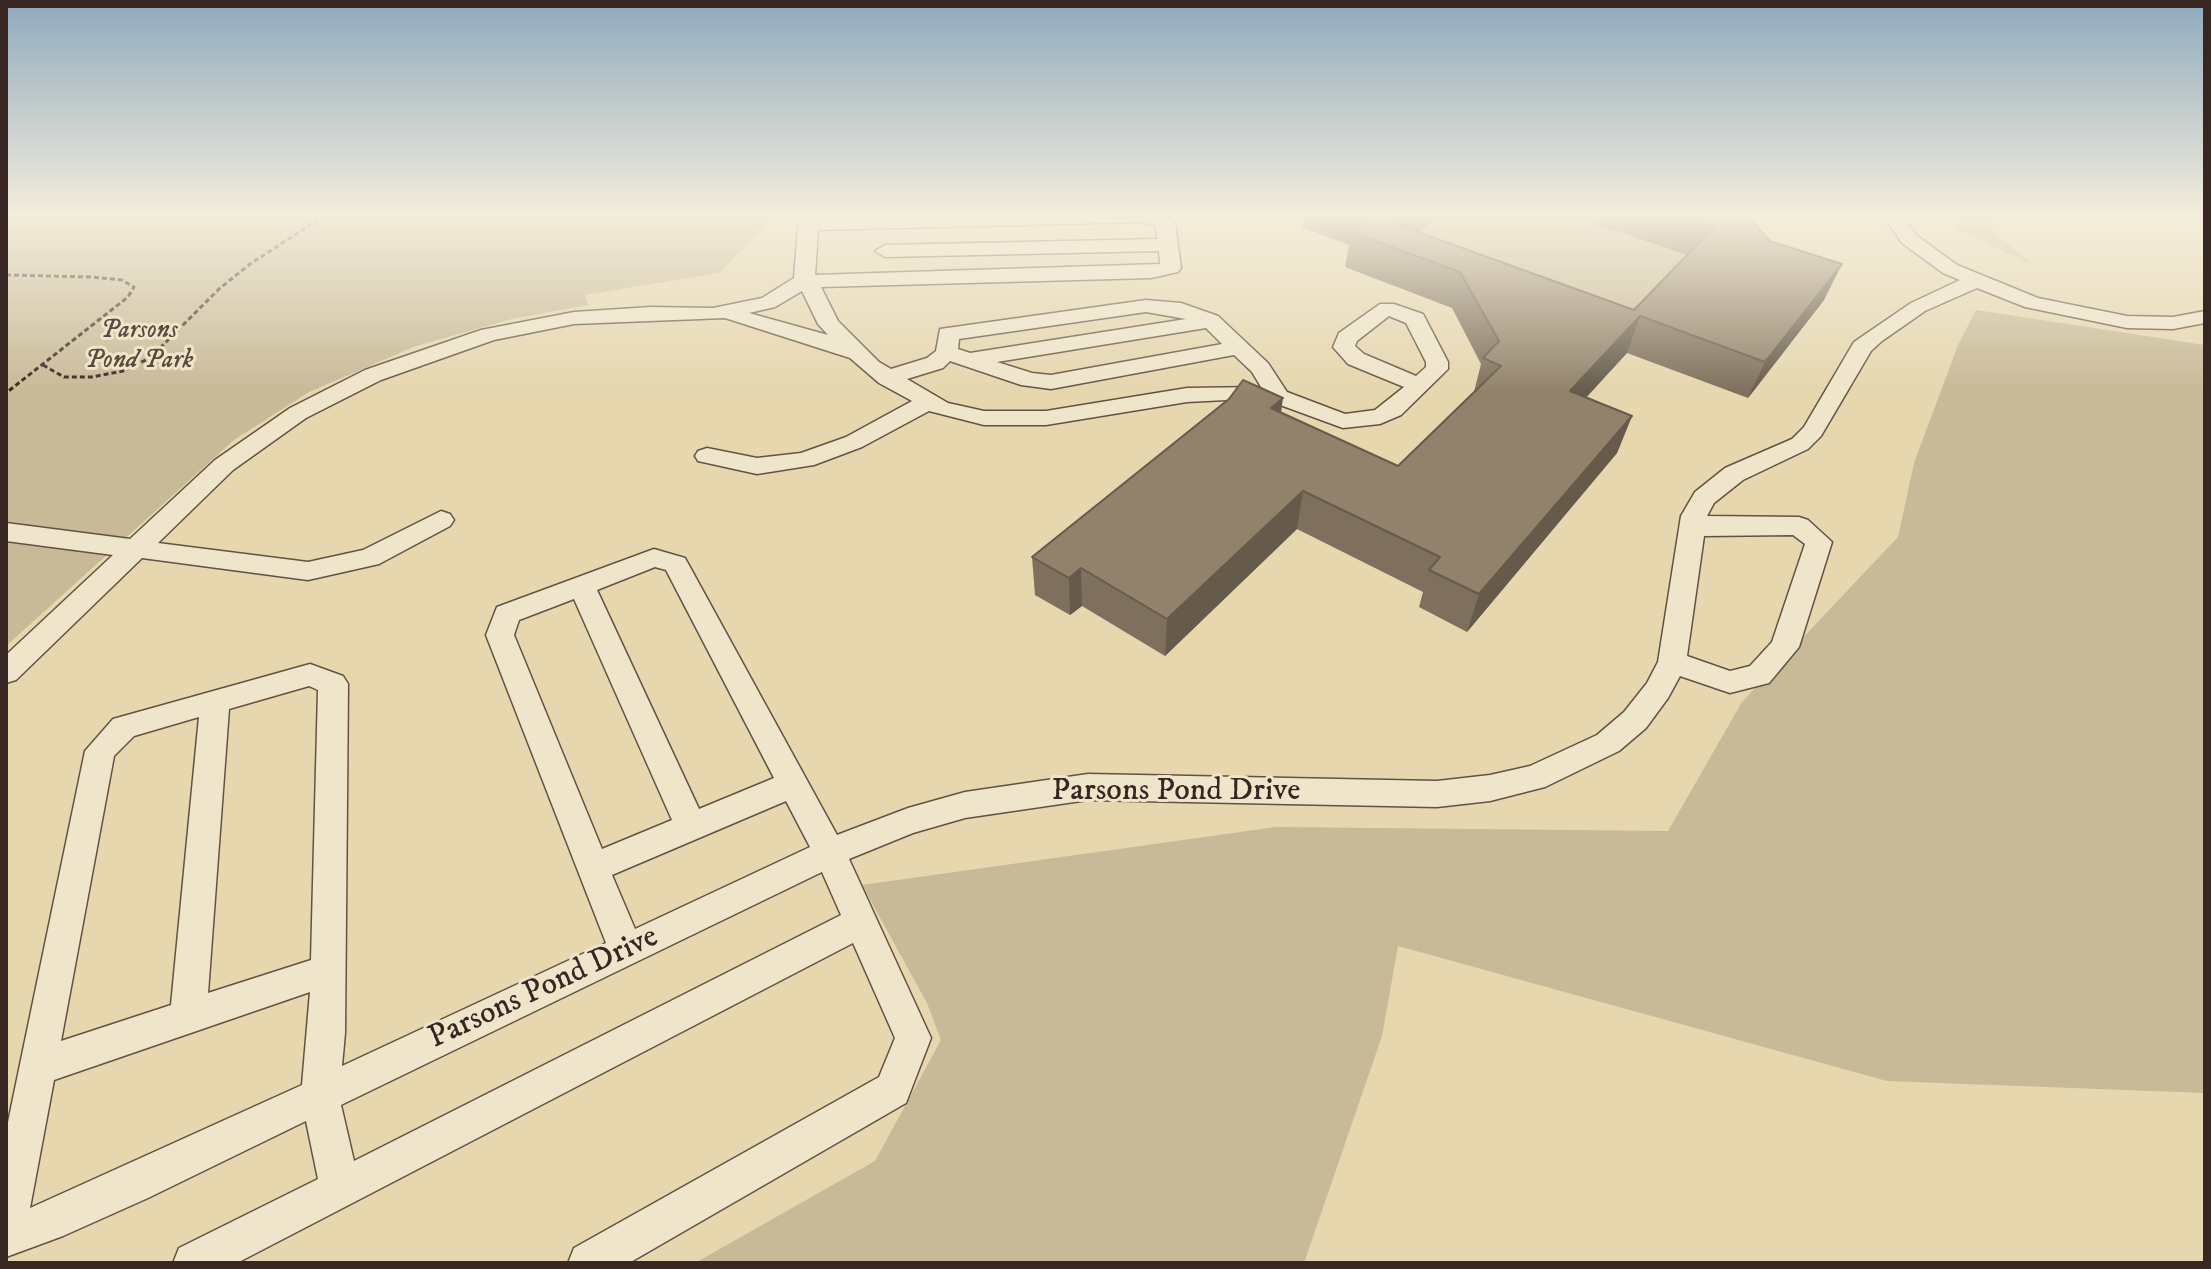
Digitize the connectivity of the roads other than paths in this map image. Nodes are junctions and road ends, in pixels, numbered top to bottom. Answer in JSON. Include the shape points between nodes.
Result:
{"nodes":[{"id":1,"x":805,"y":273,"type":"edge"},
{"id":2,"x":883,"y":273,"type":"edge"},
{"id":3,"x":1104,"y":273,"type":"edge"},
{"id":4,"x":1961,"y":273,"type":"edge"},
{"id":5,"x":882,"y":279,"type":"junction"},
{"id":6,"x":804,"y":281,"type":"junction"},
{"id":7,"x":1975,"y":281,"type":"junction"},
{"id":8,"x":732,"y":313,"type":"junction"},
{"id":9,"x":2205,"y":317,"type":"edge"},
{"id":10,"x":1210,"y":321,"type":"junction"},
{"id":11,"x":1239,"y":348,"type":"junction"},
{"id":12,"x":859,"y":356,"type":"junction"},
{"id":13,"x":957,"y":357,"type":"junction"},
{"id":14,"x":887,"y":378,"type":"junction"},
{"id":15,"x":1418,"y":385,"type":"dead end"},
{"id":16,"x":1279,"y":397,"type":"junction"},
{"id":17,"x":928,"y":402,"type":"junction"},
{"id":18,"x":707,"y":456,"type":"dead end"},
{"id":19,"x":441,"y":520,"type":"dead end"},
{"id":20,"x":1692,"y":527,"type":"junction"},
{"id":21,"x":6,"y":532,"type":"edge"},
{"id":22,"x":136,"y":548,"type":"junction"},
{"id":23,"x":582,"y":586,"type":"junction"},
{"id":24,"x":1672,"y":662,"type":"junction"},
{"id":25,"x":6,"y":672,"type":"edge"},
{"id":26,"x":215,"y":702,"type":"junction"},
{"id":27,"x":793,"y":784,"type":"junction"},
{"id":28,"x":691,"y":826,"type":"junction"},
{"id":29,"x":830,"y":853,"type":"junction"},
{"id":30,"x":593,"y":868,"type":"junction"},
{"id":31,"x":861,"y":922,"type":"junction"},
{"id":32,"x":626,"y":950,"type":"junction"},
{"id":33,"x":328,"y":970,"type":"junction"},
{"id":34,"x":188,"y":1016,"type":"junction"},
{"id":35,"x":38,"y":1067,"type":"junction"},
{"id":36,"x":320,"y":1095,"type":"junction"},
{"id":37,"x":340,"y":1189,"type":"junction"},
{"id":38,"x":6,"y":1230,"type":"edge"},
{"id":39,"x":6,"y":1237,"type":"edge"},
{"id":40,"x":194,"y":1263,"type":"edge"},
{"id":41,"x":589,"y":1263,"type":"edge"}],
"edges":[{"from":1,"to":6,"type":"lane"},
{"from":2,"to":5,"type":"lane"},
{"from":3,"to":5,"type":"lane"},
{"from":4,"to":7,"type":"lane"},
{"from":5,"to":6,"type":"lane"},
{"from":6,"to":8,"type":"lane","via":[[768,303]]},
{"from":6,"to":12,"type":"lane","via":[[829,324]]},
{"from":7,"to":9,"type":"lane","via":[[2032,303],[2100,319],[2151,323]]},
{"from":7,"to":20,"type":"lane","name":"Parsons Pond Drive","via":[[1918,307],[1874,336],[1862,347],[1813,431],[1779,456],[1718,484],[1704,498]]},
{"from":8,"to":12,"type":"lane"},
{"from":8,"to":22,"type":"lane","via":[[574,318],[489,335],[410,360],[338,392],[260,438]]},
{"from":10,"to":11,"type":"lane"},
{"from":10,"to":13,"type":"lane"},
{"from":10,"to":13,"type":"lane","via":[[1181,309],[1146,306],[948,334]]},
{"from":11,"to":13,"type":"lane","via":[[1051,382]]},
{"from":11,"to":16,"type":"lane"},
{"from":12,"to":14,"type":"lane"},
{"from":13,"to":14,"type":"lane"},
{"from":14,"to":17,"type":"lane"},
{"from":15,"to":16,"type":"lane","via":[[1393,410],[1365,420],[1343,421]]},
{"from":16,"to":17,"type":"lane","via":[[1246,392],[1187,395],[1017,420],[961,414]]},
{"from":17,"to":18,"type":"lane","via":[[854,442],[805,460],[757,466]]},
{"from":19,"to":22,"type":"lane","via":[[370,558],[308,571]]},
{"from":20,"to":24,"type":"lane","name":"Parsons Pond Drive"},
{"from":20,"to":24,"type":"lane","via":[[1799,526],[1819,542],[1785,647],[1759,675],[1730,682]]},
{"from":21,"to":22,"type":"lane"},
{"from":22,"to":25,"type":"lane"},
{"from":23,"to":27,"type":"lane","via":[[654,558],[676,564]]},
{"from":23,"to":28,"type":"lane"},
{"from":23,"to":30,"type":"lane","via":[[507,614],[500,635]]},
{"from":24,"to":29,"type":"lane","name":"Parsons Pond Drive","via":[[1635,720],[1608,743],[1534,778],[1490,788],[1437,794],[1088,787],[965,805],[908,821]]},
{"from":26,"to":33,"type":"lane","via":[[310,675],[333,684]]},
{"from":26,"to":34,"type":"lane"},
{"from":26,"to":35,"type":"lane","via":[[124,727],[100,751]]},
{"from":27,"to":28,"type":"lane"},
{"from":27,"to":29,"type":"lane"},
{"from":28,"to":30,"type":"lane"},
{"from":29,"to":31,"type":"lane"},
{"from":29,"to":32,"type":"lane","name":"Parsons Pond Drive"},
{"from":30,"to":32,"type":"lane"},
{"from":31,"to":37,"type":"lane"},
{"from":31,"to":41,"type":"lane","via":[[913,1038],[893,1090]]},
{"from":32,"to":36,"type":"lane","name":"Parsons Pond Drive"},
{"from":33,"to":34,"type":"lane"},
{"from":33,"to":36,"type":"lane"},
{"from":34,"to":35,"type":"lane"},
{"from":35,"to":38,"type":"lane"},
{"from":36,"to":37,"type":"lane"},
{"from":36,"to":39,"type":"lane","name":"Parsons Pond Drive","via":[[134,1184]]},
{"from":37,"to":40,"type":"lane"}]}
